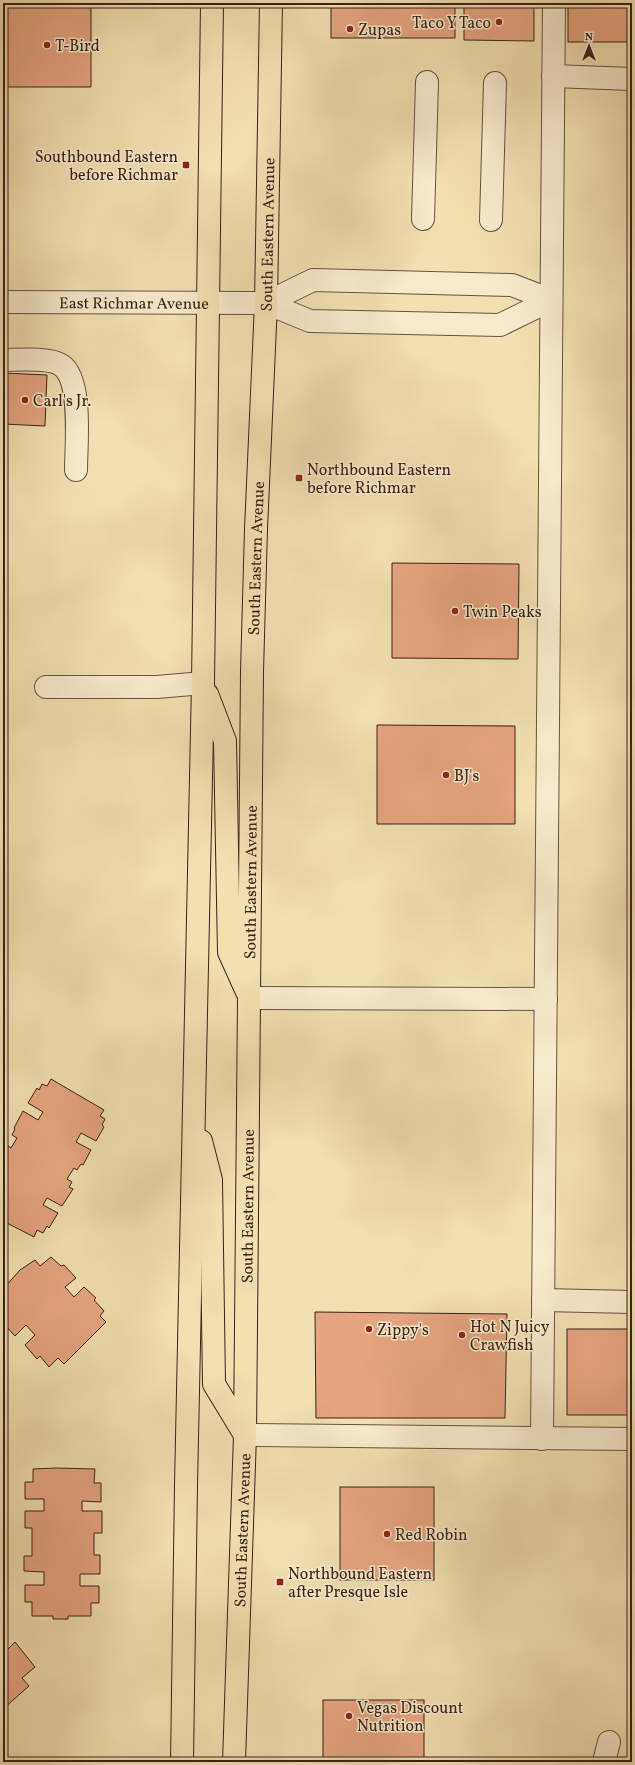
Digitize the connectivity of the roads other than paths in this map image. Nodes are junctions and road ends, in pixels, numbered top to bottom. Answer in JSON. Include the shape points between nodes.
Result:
{"nodes":[{"id":1,"x":212,"y":3,"type":"edge"},
{"id":2,"x":271,"y":3,"type":"edge"},
{"id":3,"x":554,"y":3,"type":"edge"},
{"id":4,"x":553,"y":76,"type":"junction"},
{"id":5,"x":632,"y":79,"type":"edge"},
{"id":6,"x":427,"y":82,"type":"dead end"},
{"id":7,"x":495,"y":83,"type":"dead end"},
{"id":8,"x":423,"y":219,"type":"dead end"},
{"id":9,"x":492,"y":220,"type":"dead end"},
{"id":10,"x":551,"y":300,"type":"junction"},
{"id":11,"x":3,"y":302,"type":"edge"},
{"id":12,"x":208,"y":303,"type":"junction"},
{"id":13,"x":266,"y":303,"type":"junction"},
{"id":14,"x":3,"y":360,"type":"edge"},
{"id":15,"x":76,"y":470,"type":"dead end"},
{"id":16,"x":203,"y":683,"type":"junction"},
{"id":17,"x":46,"y":687,"type":"dead end"},
{"id":18,"x":249,"y":998,"type":"junction"},
{"id":19,"x":546,"y":999,"type":"junction"},
{"id":20,"x":194,"y":1116,"type":"junction"},
{"id":21,"x":543,"y":1300,"type":"junction"},
{"id":22,"x":632,"y":1302,"type":"edge"},
{"id":23,"x":245,"y":1435,"type":"junction"},
{"id":24,"x":542,"y":1439,"type":"junction"},
{"id":25,"x":632,"y":1439,"type":"edge"},
{"id":26,"x":182,"y":1762,"type":"edge"},
{"id":27,"x":234,"y":1762,"type":"edge"}],
"edges":[{"from":1,"to":12,"type":"main road"},
{"from":2,"to":13,"type":"main road","name":"South Eastern Avenue"},
{"from":3,"to":4,"type":"street"},
{"from":4,"to":5,"type":"street"},
{"from":4,"to":10,"type":"street"},
{"from":6,"to":8,"type":"street"},
{"from":7,"to":9,"type":"street"},
{"from":10,"to":13,"type":"street","via":[[512,285],[313,280]]},
{"from":10,"to":13,"type":"street","via":[[500,325],[310,321]]},
{"from":10,"to":19,"type":"street"},
{"from":11,"to":12,"type":"street","name":"East Richmar Avenue"},
{"from":12,"to":13,"type":"street","name":"East Richmar Avenue"},
{"from":12,"to":16,"type":"main road"},
{"from":13,"to":18,"type":"main road","name":"South Eastern Avenue","via":[[252,672]]},
{"from":14,"to":15,"type":"street","via":[[48,361],[61,365],[71,378],[76,394]]},
{"from":16,"to":17,"type":"street","via":[[157,687]]},
{"from":16,"to":18,"type":"main road","via":[[225,741],[229,952]]},
{"from":16,"to":20,"type":"main road"},
{"from":18,"to":19,"type":"street"},
{"from":18,"to":23,"type":"main road","name":"South Eastern Avenue"},
{"from":19,"to":21,"type":"street"},
{"from":20,"to":23,"type":"main road","via":[[211,1180],[214,1384]]},
{"from":20,"to":26,"type":"main road"},
{"from":21,"to":22,"type":"street"},
{"from":21,"to":24,"type":"street"},
{"from":23,"to":24,"type":"street"},
{"from":23,"to":27,"type":"main road","name":"South Eastern Avenue"},
{"from":24,"to":25,"type":"street"}]}
